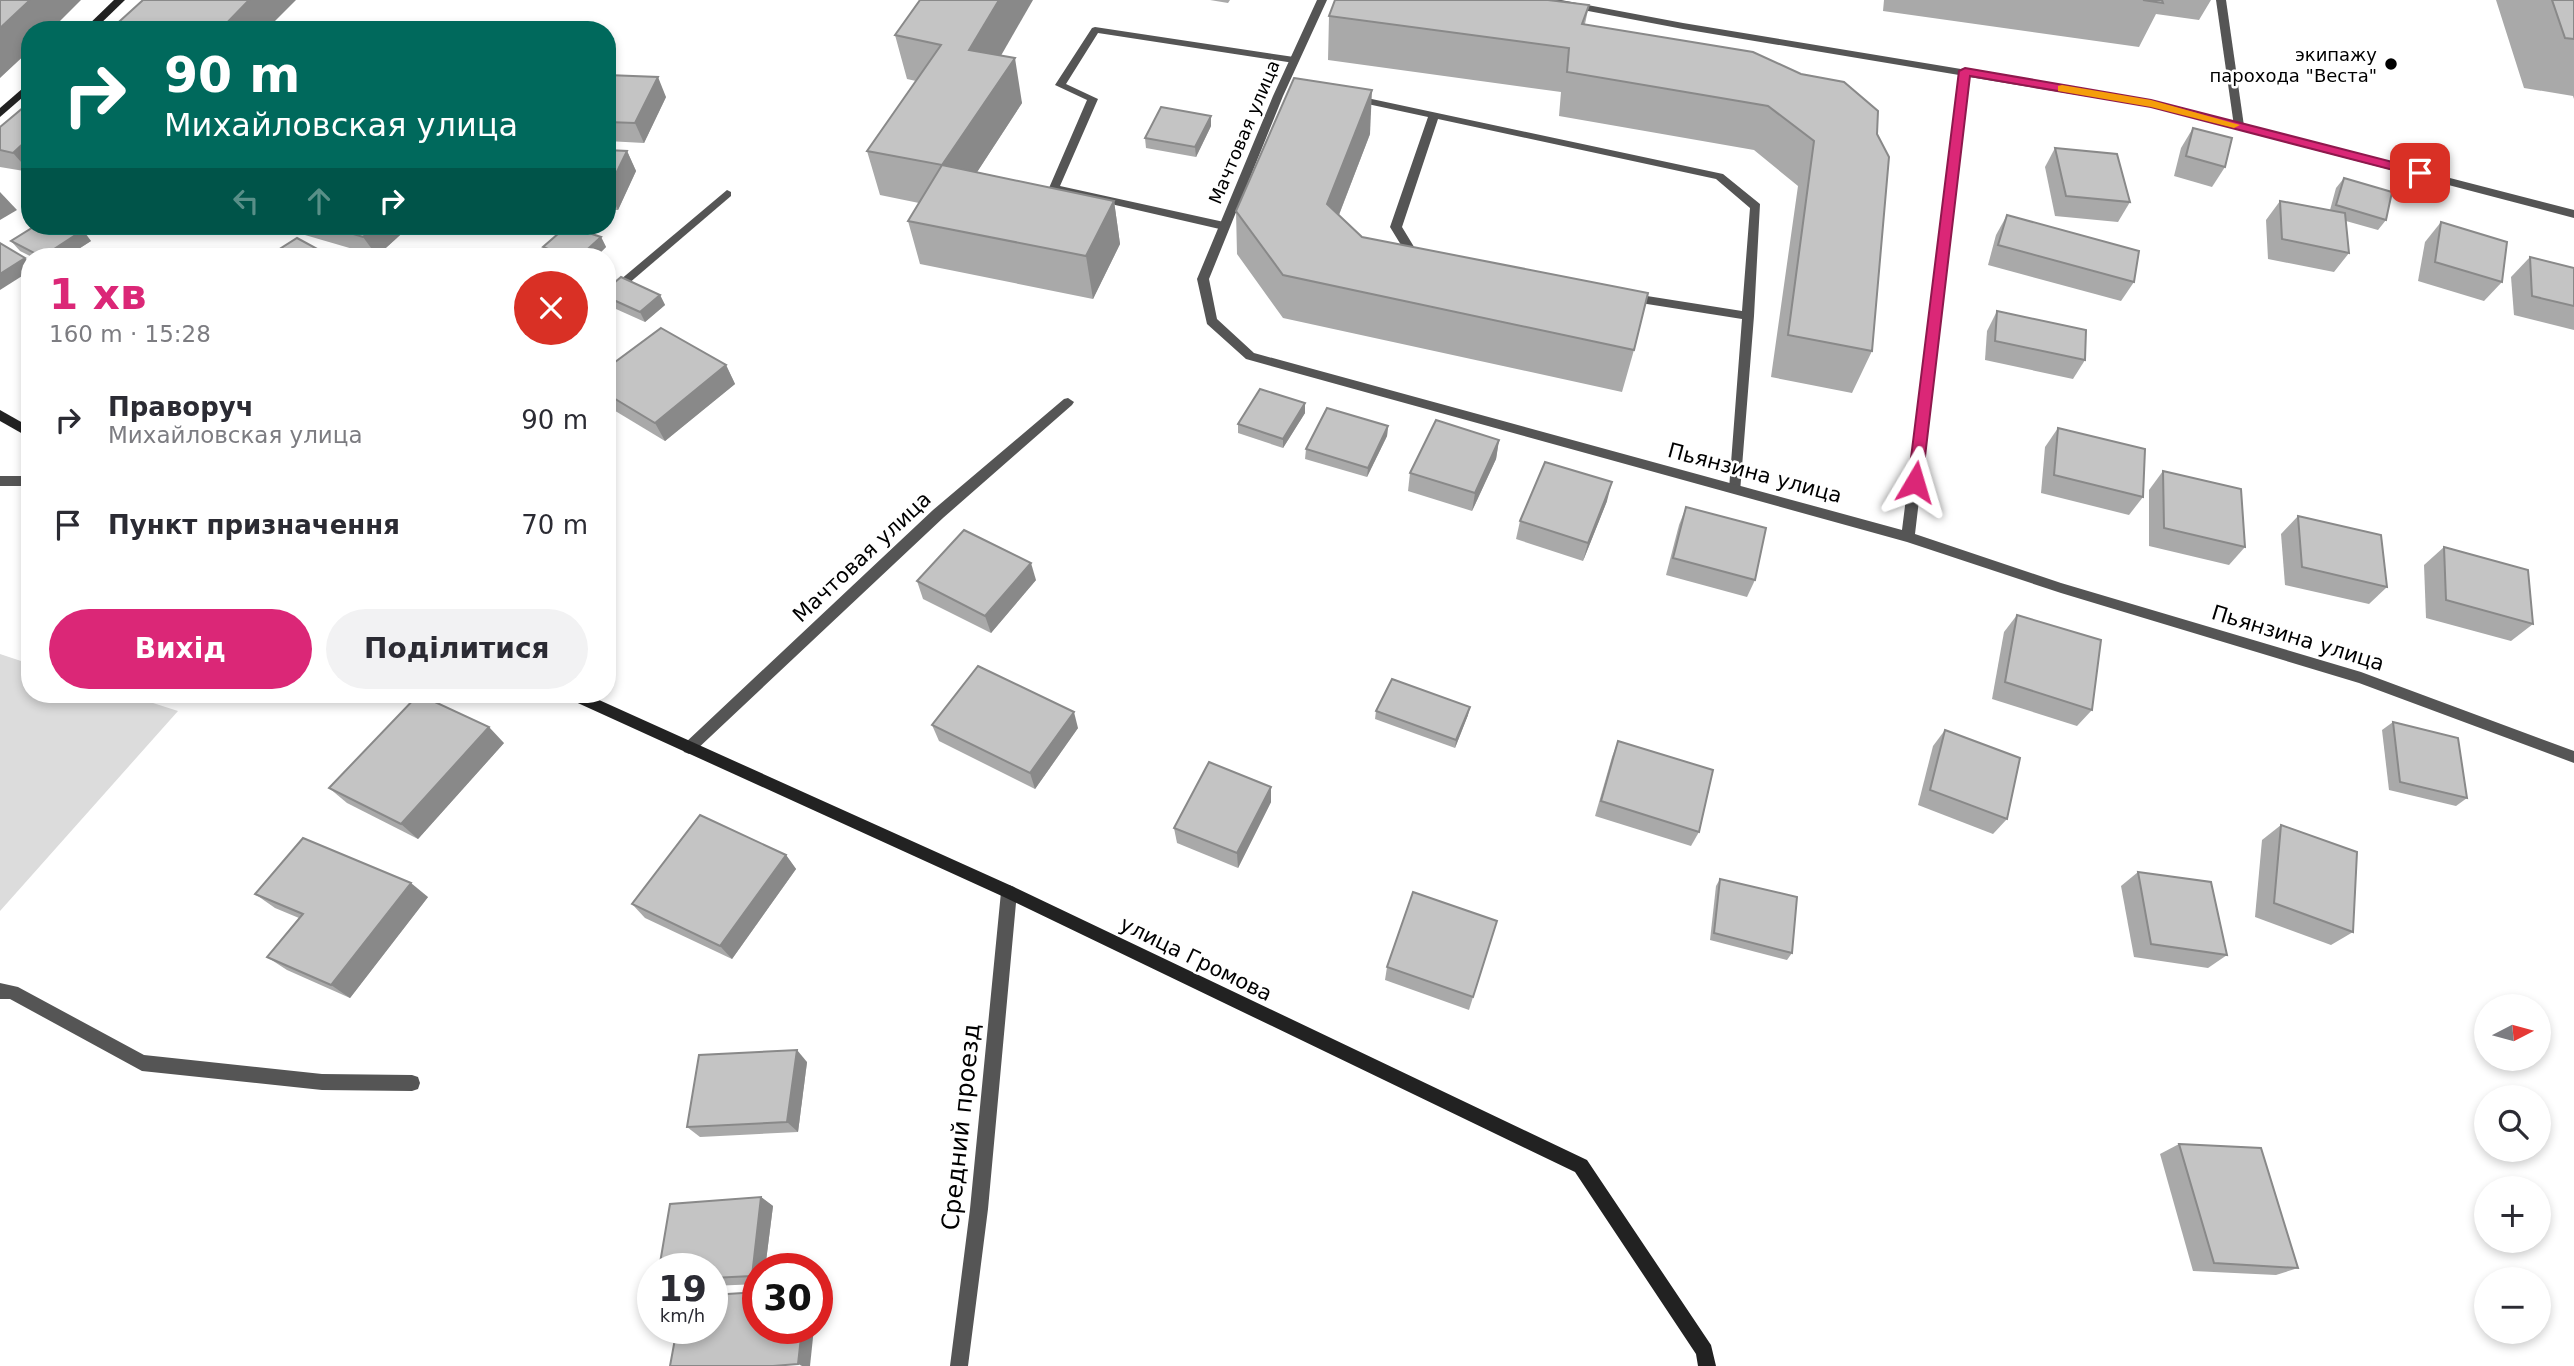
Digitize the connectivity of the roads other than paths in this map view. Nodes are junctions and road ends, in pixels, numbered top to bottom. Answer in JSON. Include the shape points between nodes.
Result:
{"nodes":[{"id":1,"x":120,"y":0,"type":"edge"},
{"id":2,"x":1322,"y":0,"type":"edge"},
{"id":3,"x":1546,"y":0,"type":"edge"},
{"id":4,"x":2221,"y":0,"type":"edge"},
{"id":5,"x":98,"y":21,"type":"edge"},
{"id":6,"x":1294,"y":60,"type":"junction"},
{"id":7,"x":1965,"y":71,"type":"junction"},
{"id":8,"x":1283,"y":83,"type":"junction"},
{"id":9,"x":1297,"y":86,"type":"edge"},
{"id":10,"x":21,"y":94,"type":"edge"},
{"id":11,"x":1338,"y":95,"type":"edge"},
{"id":12,"x":0,"y":114,"type":"edge"},
{"id":13,"x":1434,"y":115,"type":"junction"},
{"id":14,"x":2239,"y":126,"type":"junction"},
{"id":15,"x":727,"y":194,"type":"dead end"},
{"id":16,"x":2574,"y":214,"type":"edge"},
{"id":17,"x":1224,"y":226,"type":"junction"},
{"id":18,"x":1432,"y":266,"type":"edge"},
{"id":19,"x":1203,"y":279,"type":"joint"},
{"id":20,"x":616,"y":290,"type":"edge"},
{"id":21,"x":1610,"y":294,"type":"edge"},
{"id":22,"x":1748,"y":316,"type":"junction"},
{"id":23,"x":1068,"y":402,"type":"dead end"},
{"id":24,"x":0,"y":415,"type":"edge"},
{"id":25,"x":21,"y":428,"type":"edge"},
{"id":26,"x":0,"y":481,"type":"edge"},
{"id":27,"x":21,"y":481,"type":"edge"},
{"id":28,"x":1735,"y":489,"type":"junction"},
{"id":29,"x":1908,"y":537,"type":"junction"},
{"id":30,"x":591,"y":703,"type":"edge"},
{"id":31,"x":689,"y":748,"type":"junction"},
{"id":32,"x":2574,"y":757,"type":"edge"},
{"id":33,"x":1009,"y":892,"type":"junction"},
{"id":34,"x":0,"y":992,"type":"edge"},
{"id":35,"x":412,"y":1083,"type":"dead end"},
{"id":36,"x":959,"y":1366,"type":"edge"},
{"id":37,"x":1707,"y":1366,"type":"edge"}],
"edges":[{"from":1,"to":5,"type":"street"},
{"from":2,"to":6,"type":"street","name":"Мачтовая улица"},
{"from":3,"to":7,"type":"street"},
{"from":4,"to":14,"type":"street"},
{"from":6,"to":8,"type":"street","name":"Мачтовая улица"},
{"from":6,"to":17,"type":"street","via":[[1095,30],[1060,85],[1093,99],[1054,188]]},
{"from":7,"to":14,"type":"street","via":[[2151,104]]},
{"from":7,"to":29,"type":"street"},
{"from":8,"to":9,"type":"street"},
{"from":8,"to":17,"type":"street","name":"Мачтовая улица"},
{"from":10,"to":12,"type":"street"},
{"from":11,"to":13,"type":"street"},
{"from":13,"to":18,"type":"street","via":[[1396,227],[1418,263]]},
{"from":13,"to":22,"type":"street","via":[[1718,176],[1756,207]]},
{"from":14,"to":16,"type":"street"},
{"from":15,"to":20,"type":"street"},
{"from":17,"to":19,"type":"street","name":"Мачтовая улица"},
{"from":19,"to":28,"type":"street","name":"Пьянзина улица","via":[[1211,321],[1250,356]]},
{"from":21,"to":22,"type":"street"},
{"from":22,"to":28,"type":"street"},
{"from":23,"to":31,"type":"street","name":"Мачтовая улица","via":[[937,514]]},
{"from":24,"to":25,"type":"street"},
{"from":26,"to":27,"type":"street"},
{"from":28,"to":29,"type":"street","name":"Пьянзина улица"},
{"from":29,"to":32,"type":"street","name":"Пьянзина улица","via":[[2361,678]]},
{"from":30,"to":31,"type":"street","name":"улица Громова"},
{"from":31,"to":33,"type":"street","name":"улица Громова"},
{"from":33,"to":36,"type":"street","name":"Средний проезд"},
{"from":33,"to":37,"type":"street","name":"улица Громова","via":[[1581,1166],[1705,1351]]},
{"from":34,"to":35,"type":"street","via":[[12,992],[142,1063],[322,1082]]}]}
